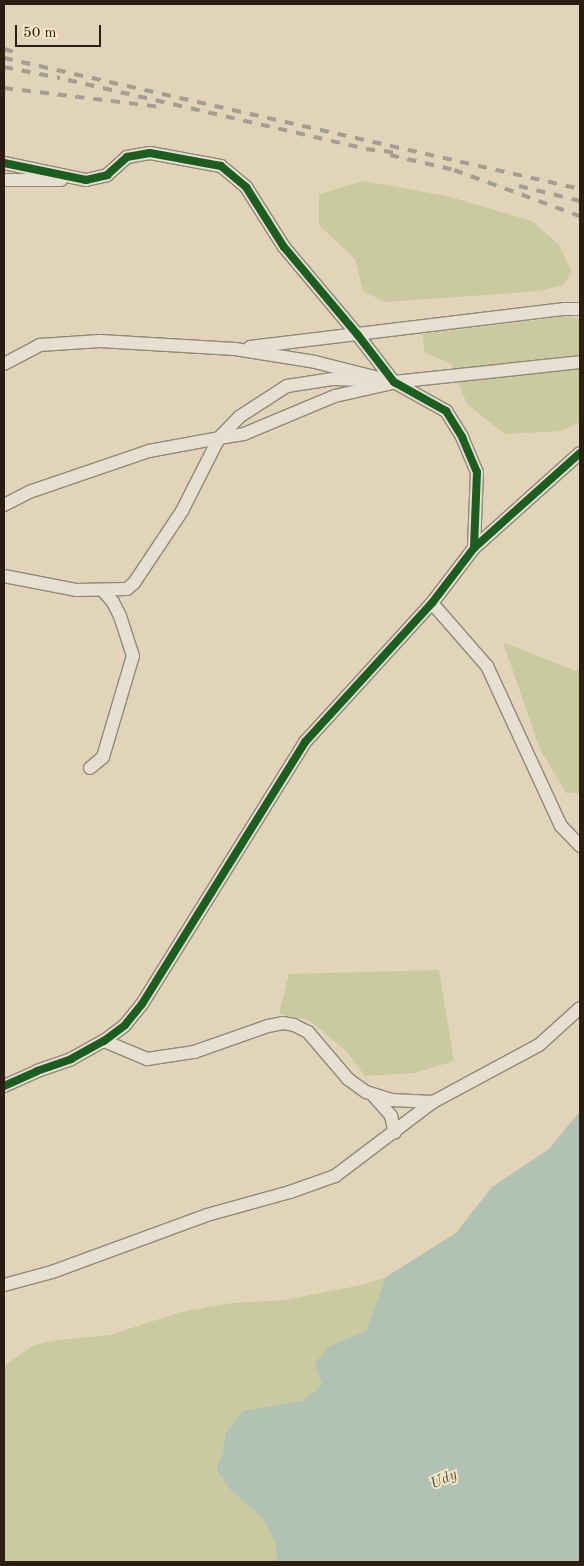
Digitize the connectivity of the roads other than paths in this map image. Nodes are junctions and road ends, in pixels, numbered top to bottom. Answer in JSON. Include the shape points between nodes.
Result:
{"nodes":[{"id":1,"x":4,"y":163,"type":"edge"},
{"id":2,"x":4,"y":180,"type":"edge"},
{"id":3,"x":86,"y":180,"type":"junction"},
{"id":4,"x":580,"y":309,"type":"edge"},
{"id":5,"x":358,"y":334,"type":"junction"},
{"id":6,"x":235,"y":348,"type":"junction"},
{"id":7,"x":580,"y":362,"type":"edge"},
{"id":8,"x":4,"y":364,"type":"edge"},
{"id":9,"x":394,"y":382,"type":"junction"},
{"id":10,"x":219,"y":438,"type":"junction"},
{"id":11,"x":580,"y":452,"type":"edge"},
{"id":12,"x":4,"y":505,"type":"edge"},
{"id":13,"x":474,"y":548,"type":"junction"},
{"id":14,"x":4,"y":576,"type":"edge"},
{"id":15,"x":102,"y":591,"type":"junction"},
{"id":16,"x":432,"y":603,"type":"junction"},
{"id":17,"x":90,"y":768,"type":"dead end"},
{"id":18,"x":580,"y":846,"type":"edge"},
{"id":19,"x":580,"y":1008,"type":"edge"},
{"id":20,"x":104,"y":1041,"type":"junction"},
{"id":21,"x":4,"y":1086,"type":"edge"},
{"id":22,"x":373,"y":1095,"type":"junction"},
{"id":23,"x":433,"y":1102,"type":"junction"},
{"id":24,"x":395,"y":1133,"type":"junction"},
{"id":25,"x":4,"y":1285,"type":"edge"}],
"edges":[{"from":1,"to":3,"type":"street"},
{"from":2,"to":3,"type":"street"},
{"from":3,"to":5,"type":"street","via":[[108,175],[127,157],[150,153],[221,166],[246,187],[284,247]]},
{"from":4,"to":5,"type":"street"},
{"from":5,"to":6,"type":"street"},
{"from":5,"to":9,"type":"street"},
{"from":6,"to":8,"type":"street","via":[[100,341],[40,345]]},
{"from":6,"to":9,"type":"street","via":[[315,362]]},
{"from":7,"to":9,"type":"street"},
{"from":9,"to":10,"type":"street","via":[[335,396],[244,434]]},
{"from":9,"to":10,"type":"street","via":[[332,378],[287,386],[239,417]]},
{"from":9,"to":13,"type":"street","via":[[446,411],[462,437],[478,472]]},
{"from":10,"to":12,"type":"street","via":[[149,451],[32,491]]},
{"from":10,"to":15,"type":"street","via":[[182,511],[134,583],[127,589]]},
{"from":11,"to":13,"type":"street"},
{"from":13,"to":16,"type":"street"},
{"from":14,"to":15,"type":"street","via":[[76,590]]},
{"from":15,"to":17,"type":"street","via":[[120,616],[133,656],[103,757]]},
{"from":16,"to":18,"type":"street","via":[[487,666],[561,826]]},
{"from":16,"to":20,"type":"street","via":[[305,742],[142,1004],[125,1025]]},
{"from":19,"to":23,"type":"street","via":[[539,1046]]},
{"from":20,"to":21,"type":"street","via":[[71,1059],[37,1070]]},
{"from":20,"to":22,"type":"street","via":[[148,1059],[194,1052],[268,1026],[294,1025],[308,1032],[348,1079]]},
{"from":22,"to":23,"type":"street","via":[[392,1100]]},
{"from":22,"to":24,"type":"street","via":[[392,1116]]},
{"from":23,"to":24,"type":"street"},
{"from":24,"to":25,"type":"street","via":[[335,1176],[207,1215],[52,1272]]}]}
